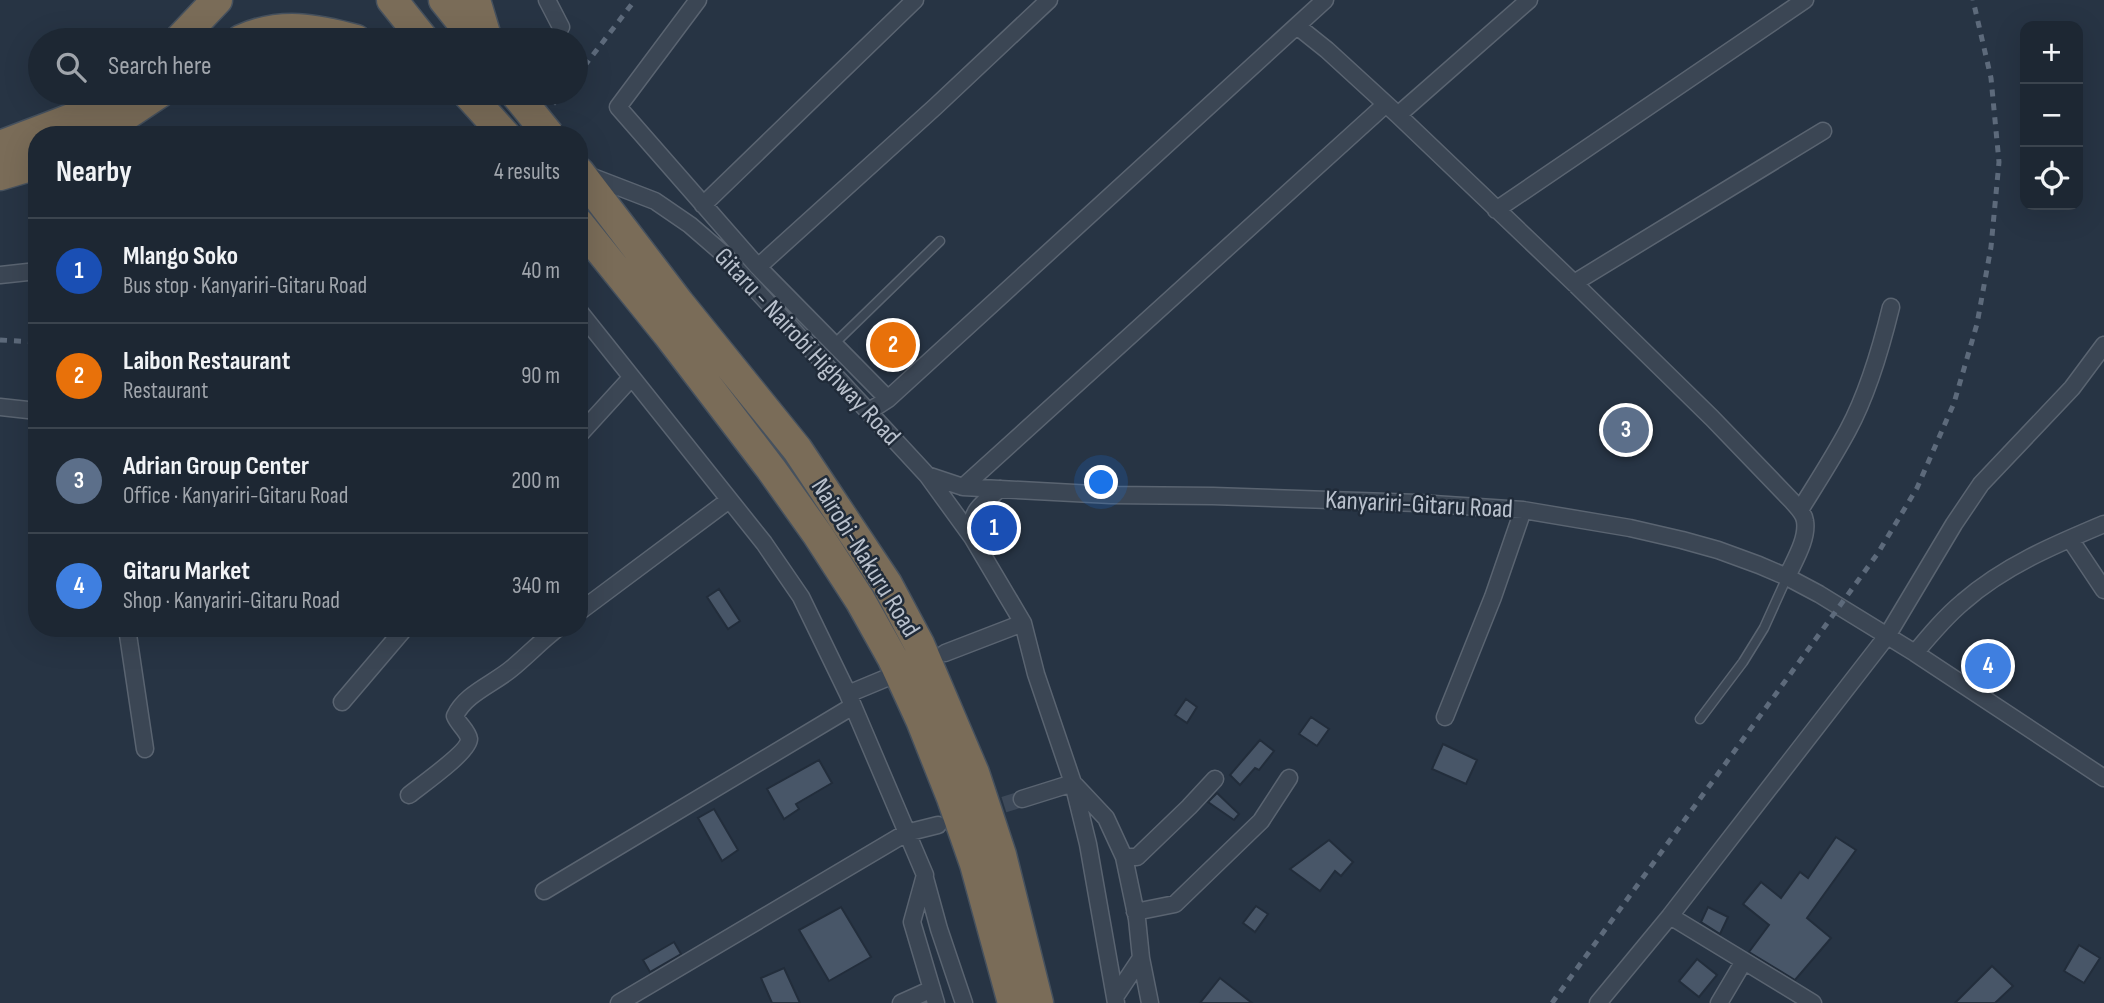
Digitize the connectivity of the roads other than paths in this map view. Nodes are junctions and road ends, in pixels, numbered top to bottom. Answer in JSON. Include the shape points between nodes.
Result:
{"nodes":[{"id":1,"x":217,"y":0,"type":"edge"},
{"id":2,"x":392,"y":0,"type":"edge"},
{"id":3,"x":444,"y":0,"type":"edge"},
{"id":4,"x":475,"y":0,"type":"edge"},
{"id":5,"x":547,"y":0,"type":"edge"},
{"id":6,"x":698,"y":0,"type":"edge"},
{"id":7,"x":915,"y":0,"type":"edge"},
{"id":8,"x":1049,"y":0,"type":"edge"},
{"id":9,"x":1325,"y":0,"type":"edge"},
{"id":10,"x":1529,"y":0,"type":"edge"},
{"id":11,"x":1805,"y":0,"type":"edge"},
{"id":12,"x":1297,"y":26,"type":"junction"},
{"id":13,"x":561,"y":27,"type":"dead end"},
{"id":14,"x":190,"y":28,"type":"edge"},
{"id":15,"x":414,"y":28,"type":"edge"},
{"id":16,"x":466,"y":28,"type":"edge"},
{"id":17,"x":483,"y":28,"type":"edge"},
{"id":18,"x":98,"y":105,"type":"edge"},
{"id":19,"x":141,"y":105,"type":"edge"},
{"id":20,"x":479,"y":105,"type":"edge"},
{"id":21,"x":525,"y":105,"type":"edge"},
{"id":22,"x":1392,"y":109,"type":"junction"},
{"id":23,"x":52,"y":126,"type":"edge"},
{"id":24,"x":110,"y":126,"type":"edge"},
{"id":25,"x":497,"y":126,"type":"edge"},
{"id":26,"x":542,"y":126,"type":"edge"},
{"id":27,"x":1823,"y":131,"type":"dead end"},
{"id":28,"x":28,"y":135,"type":"edge"},
{"id":29,"x":0,"y":146,"type":"edge"},
{"id":30,"x":28,"y":167,"type":"edge"},
{"id":31,"x":0,"y":175,"type":"edge"},
{"id":32,"x":588,"y":175,"type":"edge"},
{"id":33,"x":588,"y":184,"type":"edge"},
{"id":34,"x":703,"y":205,"type":"junction"},
{"id":35,"x":1496,"y":210,"type":"junction"},
{"id":36,"x":588,"y":235,"type":"edge"},
{"id":37,"x":940,"y":241,"type":"dead end"},
{"id":38,"x":758,"y":267,"type":"junction"},
{"id":39,"x":28,"y":272,"type":"edge"},
{"id":40,"x":0,"y":275,"type":"edge"},
{"id":41,"x":1574,"y":283,"type":"junction"},
{"id":42,"x":1891,"y":307,"type":"dead end"},
{"id":43,"x":588,"y":323,"type":"edge"},
{"id":44,"x":834,"y":344,"type":"junction"},
{"id":45,"x":2104,"y":345,"type":"edge"},
{"id":46,"x":631,"y":378,"type":"junction"},
{"id":47,"x":888,"y":399,"type":"junction"},
{"id":48,"x":0,"y":407,"type":"edge"},
{"id":49,"x":28,"y":410,"type":"edge"},
{"id":50,"x":868,"y":412,"type":"junction"},
{"id":51,"x":588,"y":425,"type":"edge"},
{"id":52,"x":927,"y":475,"type":"junction"},
{"id":53,"x":962,"y":487,"type":"junction"},
{"id":54,"x":1000,"y":489,"type":"junction"},
{"id":55,"x":729,"y":500,"type":"junction"},
{"id":56,"x":1523,"y":510,"type":"junction"},
{"id":57,"x":1800,"y":510,"type":"junction"},
{"id":58,"x":2104,"y":524,"type":"edge"},
{"id":59,"x":972,"y":537,"type":"junction"},
{"id":60,"x":2070,"y":539,"type":"junction"},
{"id":61,"x":1787,"y":577,"type":"junction"},
{"id":62,"x":2104,"y":590,"type":"edge"},
{"id":63,"x":588,"y":605,"type":"edge"},
{"id":64,"x":1023,"y":624,"type":"junction"},
{"id":65,"x":1887,"y":636,"type":"junction"},
{"id":66,"x":128,"y":637,"type":"edge"},
{"id":67,"x":397,"y":637,"type":"edge"},
{"id":68,"x":546,"y":637,"type":"edge"},
{"id":69,"x":946,"y":653,"type":"dead end"},
{"id":70,"x":1915,"y":653,"type":"junction"},
{"id":71,"x":884,"y":679,"type":"dead end"},
{"id":72,"x":850,"y":700,"type":"junction"},
{"id":73,"x":342,"y":702,"type":"dead end"},
{"id":74,"x":1445,"y":717,"type":"dead end"},
{"id":75,"x":1700,"y":719,"type":"dead end"},
{"id":76,"x":145,"y":749,"type":"dead end"},
{"id":77,"x":1289,"y":778,"type":"dead end"},
{"id":78,"x":2104,"y":778,"type":"edge"},
{"id":79,"x":1215,"y":779,"type":"dead end"},
{"id":80,"x":1073,"y":783,"type":"junction"},
{"id":81,"x":409,"y":795,"type":"dead end"},
{"id":82,"x":1022,"y":799,"type":"tunnel mouth"},
{"id":83,"x":938,"y":825,"type":"dead end"},
{"id":84,"x":906,"y":833,"type":"junction"},
{"id":85,"x":1124,"y":857,"type":"junction"},
{"id":86,"x":925,"y":875,"type":"junction"},
{"id":87,"x":544,"y":891,"type":"dead end"},
{"id":88,"x":1135,"y":912,"type":"junction"},
{"id":89,"x":1670,"y":916,"type":"junction"},
{"id":90,"x":1141,"y":958,"type":"junction"},
{"id":91,"x":1744,"y":961,"type":"junction"},
{"id":92,"x":934,"y":996,"type":"edge"},
{"id":93,"x":1115,"y":1000,"type":"edge"},
{"id":94,"x":620,"y":1003,"type":"edge"},
{"id":95,"x":901,"y":1003,"type":"edge"},
{"id":96,"x":964,"y":1003,"type":"edge"},
{"id":97,"x":1013,"y":1003,"type":"edge"},
{"id":98,"x":1038,"y":1003,"type":"edge"},
{"id":99,"x":1150,"y":1003,"type":"edge"},
{"id":100,"x":1598,"y":1003,"type":"edge"},
{"id":101,"x":1719,"y":1003,"type":"edge"},
{"id":102,"x":1813,"y":1003,"type":"edge"}],
"edges":[{"from":1,"to":14,"type":"highway"},
{"from":2,"to":15,"type":"highway"},
{"from":3,"to":16,"type":"highway"},
{"from":4,"to":17,"type":"highway"},
{"from":5,"to":13,"type":"street"},
{"from":6,"to":34,"type":"street","via":[[618,107]]},
{"from":7,"to":34,"type":"street"},
{"from":8,"to":38,"type":"street"},
{"from":9,"to":12,"type":"street"},
{"from":10,"to":22,"type":"street"},
{"from":11,"to":35,"type":"street"},
{"from":12,"to":22,"type":"street"},
{"from":12,"to":47,"type":"street"},
{"from":18,"to":23,"type":"highway"},
{"from":19,"to":24,"type":"highway"},
{"from":20,"to":25,"type":"highway"},
{"from":21,"to":26,"type":"highway","bridge":true},
{"from":22,"to":35,"type":"street"},
{"from":22,"to":53,"type":"street"},
{"from":27,"to":41,"type":"street"},
{"from":28,"to":29,"type":"highway"},
{"from":30,"to":31,"type":"highway"},
{"from":32,"to":50,"type":"street","name":"Gitaru - Nairobi Highway Road","via":[[655,201],[690,225],[720,251]]},
{"from":33,"to":98,"type":"highway","name":"Nairobi-Nakuru Road","via":[[797,449],[887,583],[919,643],[974,772],[1001,855]]},
{"from":34,"to":38,"type":"street"},
{"from":35,"to":41,"type":"street"},
{"from":36,"to":97,"type":"highway","name":"Nairobi-Nakuru Road","via":[[818,534],[893,659],[975,863]]},
{"from":37,"to":44,"type":"lane"},
{"from":38,"to":44,"type":"street"},
{"from":39,"to":40,"type":"street"},
{"from":41,"to":57,"type":"street"},
{"from":42,"to":57,"type":"street","via":[[1857,412]]},
{"from":43,"to":46,"type":"street"},
{"from":44,"to":47,"type":"street"},
{"from":45,"to":65,"type":"street","via":[[2071,388],[1980,484]]},
{"from":46,"to":51,"type":"street"},
{"from":46,"to":55,"type":"street"},
{"from":47,"to":50,"type":"street"},
{"from":48,"to":49,"type":"street"},
{"from":50,"to":52,"type":"street","name":"Gitaru - Nairobi Highway Road"},
{"from":52,"to":53,"type":"street","name":"Kanyariri-Gitaru Road"},
{"from":52,"to":59,"type":"street","name":"Gitaru - Nairobi Highway Road"},
{"from":53,"to":54,"type":"street","name":"Kanyariri-Gitaru Road"},
{"from":54,"to":56,"type":"street","name":"Kanyariri-Gitaru Road"},
{"from":54,"to":59,"type":"street","via":[[976,513],[970,525]]},
{"from":55,"to":63,"type":"street"},
{"from":55,"to":72,"type":"street","via":[[801,597]]},
{"from":56,"to":61,"type":"street","name":"Kanyariri-Gitaru Road","via":[[1682,540]]},
{"from":56,"to":74,"type":"street"},
{"from":57,"to":61,"type":"street","via":[[1806,523],[1803,541]]},
{"from":58,"to":60,"type":"street"},
{"from":59,"to":64,"type":"street","name":"Gitaru - Nairobi Highway Road"},
{"from":60,"to":62,"type":"street"},
{"from":60,"to":70,"type":"street","via":[[2008,568],[1984,585],[1945,618]]},
{"from":61,"to":65,"type":"street","name":"Kanyariri-Gitaru Road"},
{"from":61,"to":75,"type":"lane","via":[[1764,628]]},
{"from":64,"to":69,"type":"street"},
{"from":64,"to":80,"type":"street"},
{"from":65,"to":70,"type":"street","name":"Kanyariri-Gitaru Road"},
{"from":65,"to":89,"type":"street"},
{"from":66,"to":76,"type":"street"},
{"from":67,"to":73,"type":"street"},
{"from":68,"to":81,"type":"street","via":[[458,710],[456,721],[468,744]]},
{"from":70,"to":78,"type":"street","name":"Kanyariri-Gitaru Road"},
{"from":71,"to":72,"type":"street"},
{"from":72,"to":84,"type":"street"},
{"from":72,"to":87,"type":"street"},
{"from":77,"to":88,"type":"street","via":[[1261,821],[1175,904]]},
{"from":79,"to":85,"type":"street","via":[[1137,857]]},
{"from":80,"to":82,"type":"street"},
{"from":80,"to":85,"type":"street","via":[[1106,818]]},
{"from":80,"to":93,"type":"street"},
{"from":83,"to":84,"type":"street"},
{"from":84,"to":86,"type":"street"},
{"from":84,"to":94,"type":"street"},
{"from":85,"to":88,"type":"street"},
{"from":86,"to":92,"type":"street","via":[[912,922]]},
{"from":86,"to":96,"type":"street"},
{"from":88,"to":90,"type":"street"},
{"from":89,"to":91,"type":"street"},
{"from":89,"to":100,"type":"street"},
{"from":90,"to":93,"type":"street"},
{"from":90,"to":99,"type":"street"},
{"from":91,"to":101,"type":"street"},
{"from":91,"to":102,"type":"street"},
{"from":92,"to":95,"type":"street"}]}
